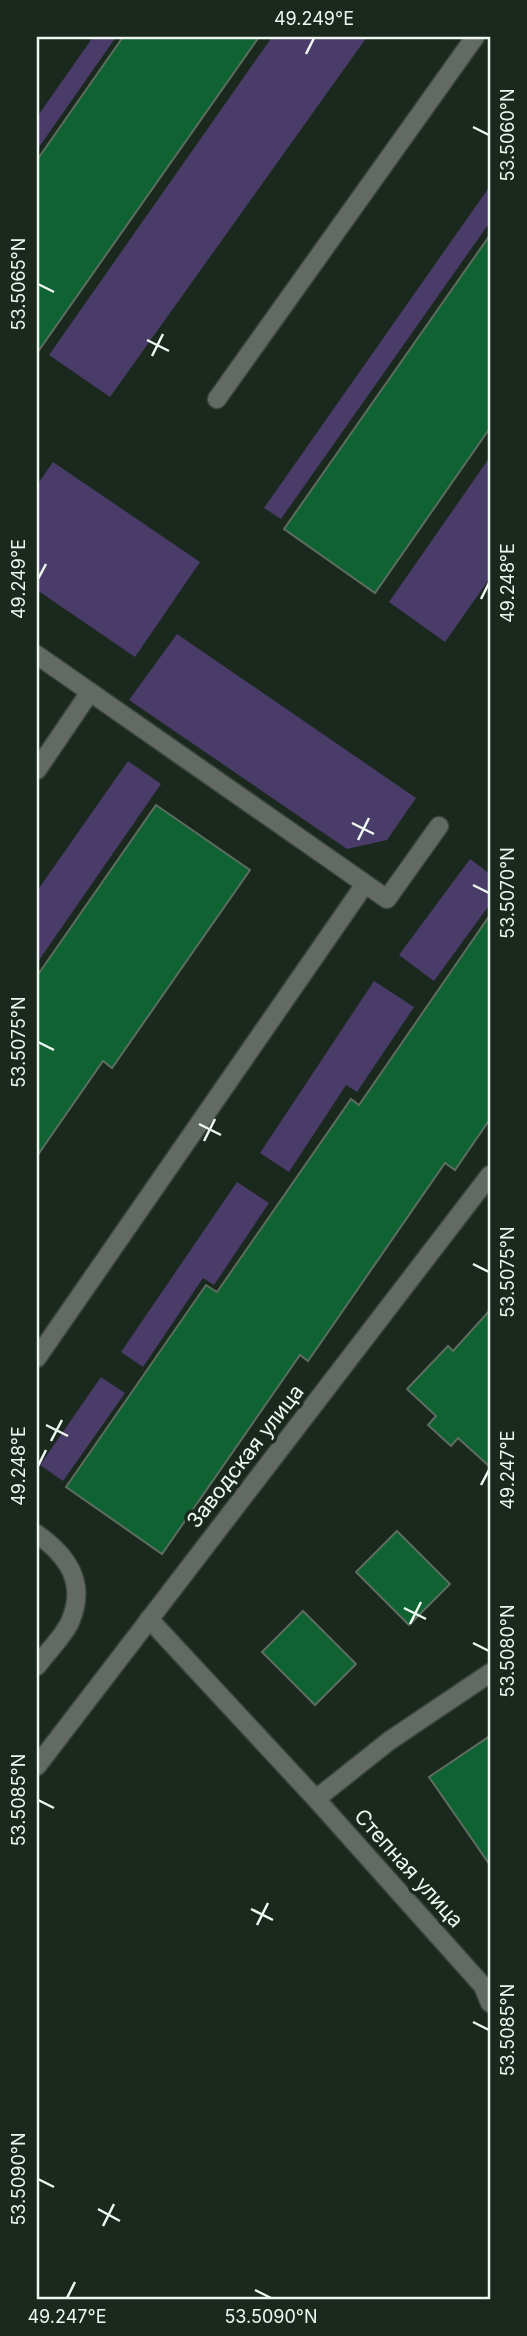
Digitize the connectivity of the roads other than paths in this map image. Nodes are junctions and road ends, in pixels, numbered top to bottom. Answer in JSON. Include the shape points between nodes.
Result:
{"nodes":[{"id":1,"x":475,"y":37,"type":"edge"},
{"id":2,"x":217,"y":399,"type":"dead end"},
{"id":3,"x":37,"y":655,"type":"edge"},
{"id":4,"x":90,"y":692,"type":"junction"},
{"id":5,"x":37,"y":770,"type":"edge"},
{"id":6,"x":439,"y":826,"type":"dead end"},
{"id":7,"x":365,"y":884,"type":"junction"},
{"id":8,"x":490,"y":1175,"type":"edge"},
{"id":9,"x":37,"y":1358,"type":"edge"},
{"id":10,"x":37,"y":1534,"type":"edge"},
{"id":11,"x":149,"y":1619,"type":"junction"},
{"id":12,"x":37,"y":1666,"type":"edge"},
{"id":13,"x":490,"y":1673,"type":"edge"},
{"id":14,"x":37,"y":1766,"type":"edge"},
{"id":15,"x":316,"y":1799,"type":"junction"},
{"id":16,"x":488,"y":1990,"type":"edge"}],
"edges":[{"from":1,"to":2,"type":"street"},
{"from":3,"to":4,"type":"street"},
{"from":4,"to":5,"type":"street"},
{"from":4,"to":7,"type":"street"},
{"from":6,"to":7,"type":"street","via":[[387,899]]},
{"from":7,"to":9,"type":"street"},
{"from":8,"to":11,"type":"street","name":"Заводская улица"},
{"from":10,"to":12,"type":"street","via":[[56,1548],[68,1565],[76,1583],[76,1601],[69,1623]]},
{"from":11,"to":14,"type":"street","name":"Заводская улица"},
{"from":11,"to":15,"type":"street","name":"Степная улица"},
{"from":13,"to":15,"type":"street","via":[[389,1741]]},
{"from":15,"to":16,"type":"street","name":"Степная улица"}]}
